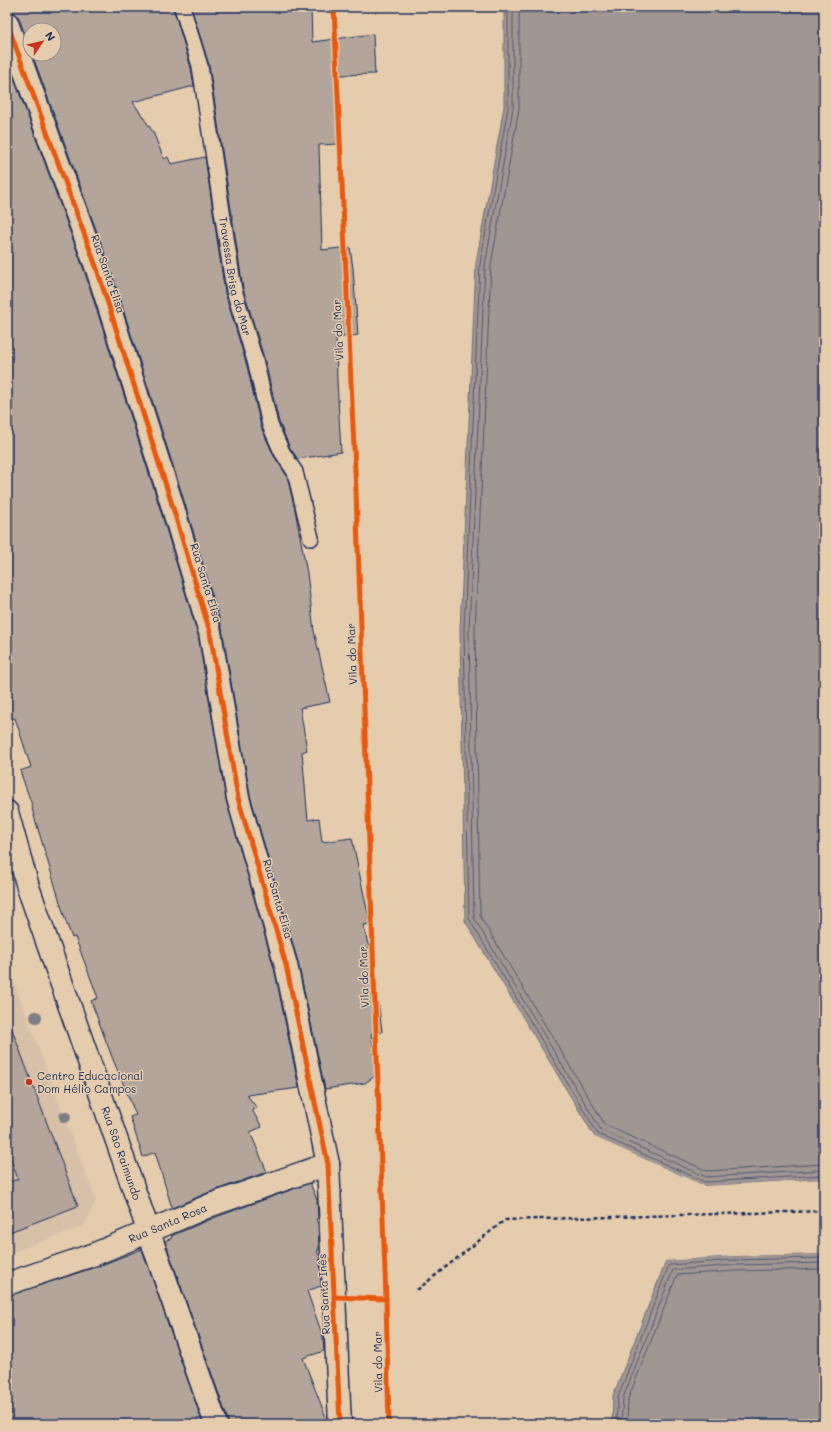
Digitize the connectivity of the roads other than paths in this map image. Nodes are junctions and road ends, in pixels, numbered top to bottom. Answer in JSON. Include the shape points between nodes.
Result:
{"nodes":[{"id":1,"x":182,"y":7,"type":"edge"},
{"id":2,"x":7,"y":23,"type":"edge"},
{"id":3,"x":311,"y":538,"type":"dead end"},
{"id":4,"x":7,"y":812,"type":"edge"},
{"id":5,"x":328,"y":1164,"type":"junction"},
{"id":6,"x":148,"y":1232,"type":"junction"},
{"id":7,"x":7,"y":1284,"type":"edge"},
{"id":8,"x":216,"y":1424,"type":"edge"},
{"id":9,"x":340,"y":1424,"type":"edge"}],
"edges":[{"from":1,"to":3,"type":"lane","name":"Travessa Brisa do Mar","via":[[200,66],[234,290],[256,364],[270,425],[282,452],[295,472]]},
{"from":2,"to":5,"type":"street","name":"Rua Santa Elisa","via":[[97,269],[210,632],[238,798],[286,965]]},
{"from":4,"to":6,"type":"street","name":"Rua São Raimundo","via":[[28,887]]},
{"from":5,"to":6,"type":"street","name":"Rua Santa Rosa","via":[[211,1205]]},
{"from":5,"to":9,"type":"street","name":"Rua Santa Inês"},
{"from":6,"to":7,"type":"street","name":"Rua Santa Rosa"},
{"from":6,"to":8,"type":"street","name":"Rua São Raimundo"}]}
